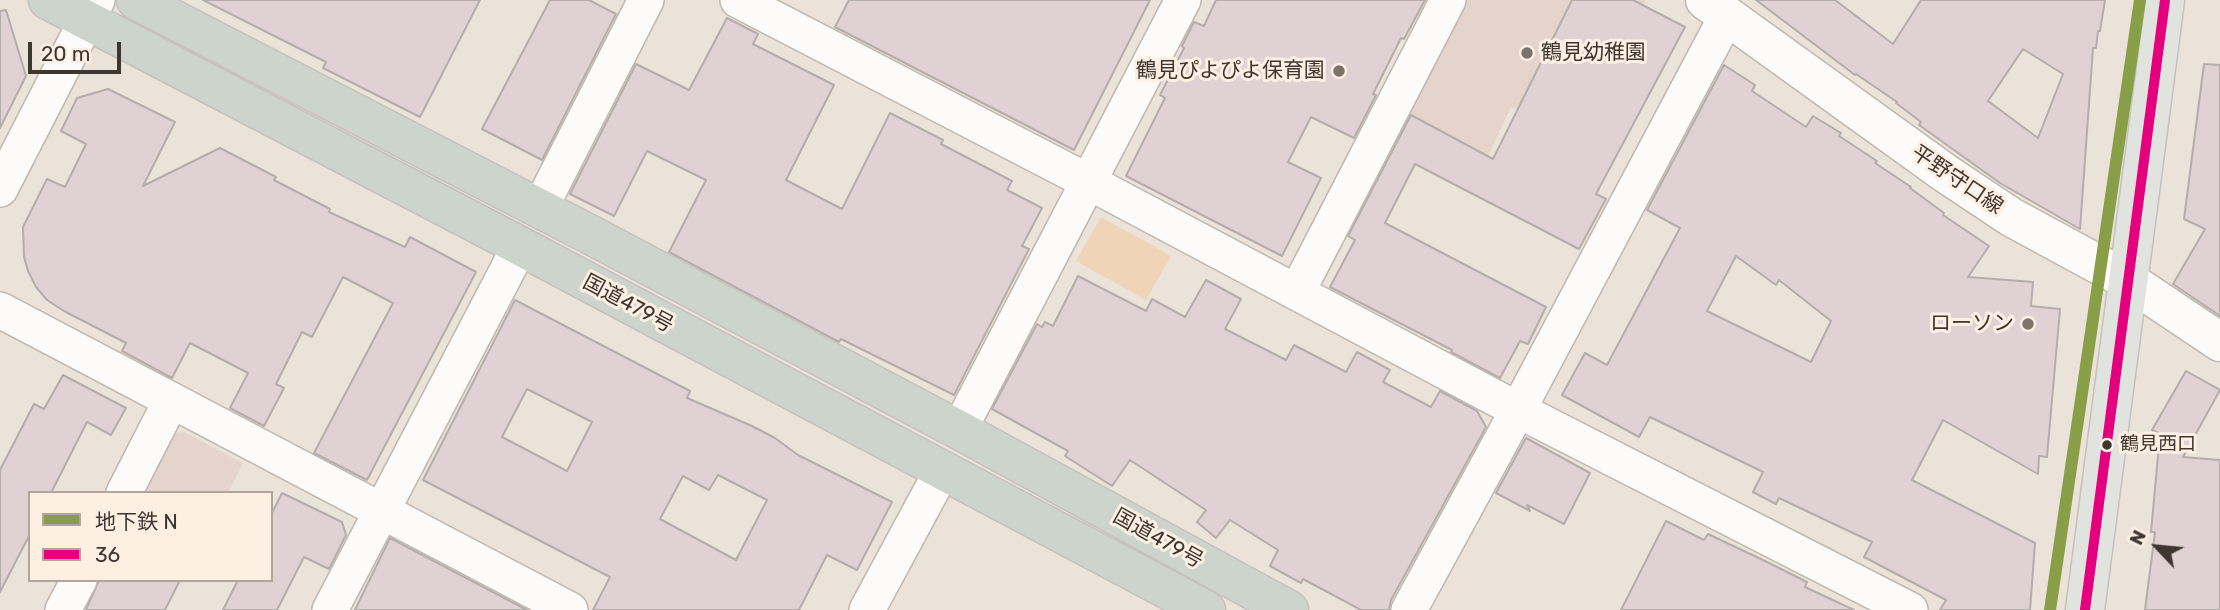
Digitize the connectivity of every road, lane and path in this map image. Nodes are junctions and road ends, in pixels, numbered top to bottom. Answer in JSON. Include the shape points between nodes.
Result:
{"nodes":[{"id":1,"x":48,"y":0,"type":"edge"},
{"id":2,"x":136,"y":0,"type":"edge"},
{"id":3,"x":646,"y":0,"type":"edge"},
{"id":4,"x":738,"y":0,"type":"edge"},
{"id":5,"x":1183,"y":0,"type":"edge"},
{"id":6,"x":1448,"y":0,"type":"edge"},
{"id":7,"x":2165,"y":0,"type":"edge"},
{"id":8,"x":1716,"y":8,"type":"edge"},
{"id":9,"x":92,"y":10,"type":"edge"},
{"id":10,"x":1087,"y":181,"type":"junction"},
{"id":11,"x":0,"y":190,"type":"edge"},
{"id":12,"x":540,"y":208,"type":"junction"},
{"id":13,"x":520,"y":246,"type":"junction"},
{"id":14,"x":2129,"y":281,"type":"junction"},
{"id":15,"x":1297,"y":292,"type":"junction"},
{"id":16,"x":0,"y":310,"type":"edge"},
{"id":17,"x":2220,"y":342,"type":"edge"},
{"id":18,"x":171,"y":401,"type":"junction"},
{"id":19,"x":1518,"y":410,"type":"junction"},
{"id":20,"x":959,"y":430,"type":"junction"},
{"id":21,"x":942,"y":471,"type":"junction"},
{"id":22,"x":125,"y":491,"type":"edge"},
{"id":23,"x":380,"y":510,"type":"junction"},
{"id":24,"x":78,"y":582,"type":"edge"},
{"id":25,"x":64,"y":610,"type":"edge"},
{"id":26,"x":330,"y":610,"type":"edge"},
{"id":27,"x":570,"y":610,"type":"edge"},
{"id":28,"x":867,"y":610,"type":"edge"},
{"id":29,"x":1206,"y":610,"type":"edge"},
{"id":30,"x":1289,"y":610,"type":"edge"},
{"id":31,"x":1409,"y":610,"type":"edge"},
{"id":32,"x":1910,"y":610,"type":"edge"},
{"id":33,"x":2085,"y":610,"type":"edge"}],
"edges":[{"from":1,"to":9,"type":"highway","name":"国道479号"},
{"from":2,"to":12,"type":"highway","name":"国道479号"},
{"from":3,"to":12,"type":"street"},
{"from":4,"to":10,"type":"street"},
{"from":5,"to":10,"type":"street"},
{"from":6,"to":15,"type":"street"},
{"from":7,"to":14,"type":"main road"},
{"from":8,"to":14,"type":"main road","name":"平野守口線","via":[[1964,186]]},
{"from":8,"to":19,"type":"street"},
{"from":9,"to":11,"type":"street"},
{"from":9,"to":13,"type":"highway","name":"国道479号"},
{"from":10,"to":15,"type":"street"},
{"from":10,"to":20,"type":"street"},
{"from":12,"to":20,"type":"highway","name":"国道479号"},
{"from":13,"to":21,"type":"highway","name":"国道479号"},
{"from":13,"to":23,"type":"street"},
{"from":14,"to":17,"type":"main road","name":"平野守口線"},
{"from":14,"to":33,"type":"main road"},
{"from":15,"to":19,"type":"street"},
{"from":16,"to":18,"type":"street"},
{"from":18,"to":22,"type":"street"},
{"from":18,"to":23,"type":"street"},
{"from":19,"to":31,"type":"street"},
{"from":19,"to":32,"type":"street"},
{"from":20,"to":30,"type":"highway","name":"国道479号"},
{"from":21,"to":28,"type":"street"},
{"from":21,"to":29,"type":"highway","name":"国道479号"},
{"from":23,"to":26,"type":"street"},
{"from":23,"to":27,"type":"street"},
{"from":24,"to":25,"type":"street"}]}
